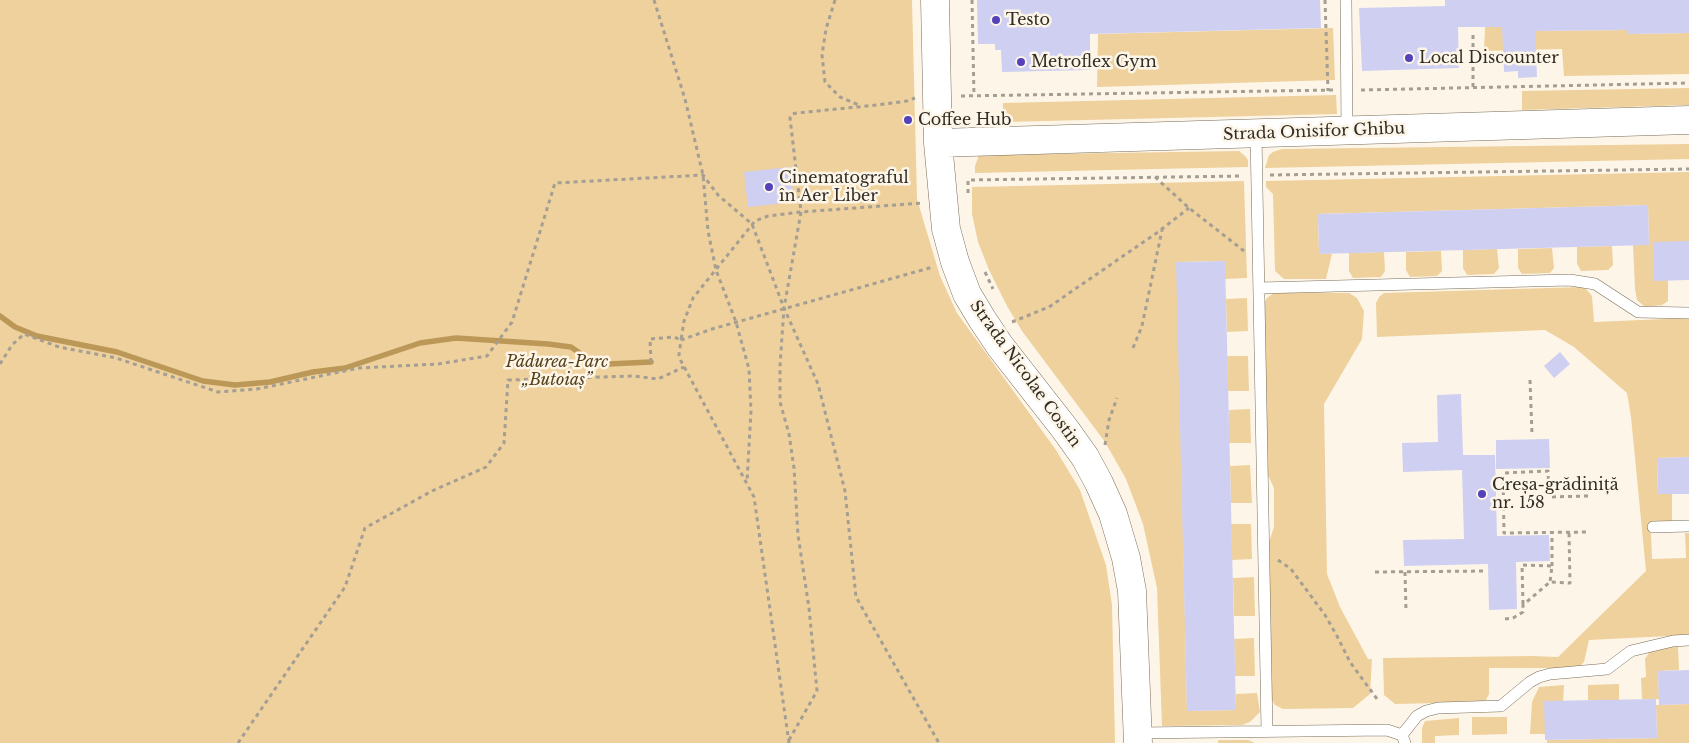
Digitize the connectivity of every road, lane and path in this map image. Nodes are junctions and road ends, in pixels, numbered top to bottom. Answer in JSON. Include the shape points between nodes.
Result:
{"nodes":[{"id":1,"x":654,"y":0,"type":"edge"},
{"id":2,"x":835,"y":0,"type":"edge"},
{"id":3,"x":936,"y":0,"type":"edge"},
{"id":4,"x":972,"y":0,"type":"edge"},
{"id":5,"x":1326,"y":0,"type":"edge"},
{"id":6,"x":1346,"y":0,"type":"edge"},
{"id":7,"x":1473,"y":31,"type":"dead end"},
{"id":8,"x":1689,"y":83,"type":"edge"},
{"id":9,"x":1473,"y":87,"type":"junction"},
{"id":10,"x":1346,"y":90,"type":"junction"},
{"id":11,"x":920,"y":96,"type":"dead end"},
{"id":12,"x":961,"y":96,"type":"dead end"},
{"id":13,"x":974,"y":96,"type":"junction"},
{"id":14,"x":861,"y":107,"type":"junction"},
{"id":15,"x":1689,"y":120,"type":"edge"},
{"id":16,"x":1347,"y":131,"type":"junction"},
{"id":17,"x":1256,"y":134,"type":"junction"},
{"id":18,"x":938,"y":143,"type":"junction"},
{"id":19,"x":1689,"y":169,"type":"edge"},
{"id":20,"x":704,"y":175,"type":"junction"},
{"id":21,"x":1257,"y":176,"type":"junction"},
{"id":22,"x":1155,"y":177,"type":"junction"},
{"id":23,"x":968,"y":180,"type":"dead end"},
{"id":24,"x":943,"y":202,"type":"junction"},
{"id":25,"x":1190,"y":208,"type":"junction"},
{"id":26,"x":801,"y":212,"type":"junction"},
{"id":27,"x":752,"y":224,"type":"junction"},
{"id":28,"x":1162,"y":229,"type":"junction"},
{"id":29,"x":1258,"y":263,"type":"junction"},
{"id":30,"x":716,"y":270,"type":"junction"},
{"id":31,"x":924,"y":271,"type":"dead end"},
{"id":32,"x":1259,"y":288,"type":"junction"},
{"id":33,"x":784,"y":308,"type":"junction"},
{"id":34,"x":1689,"y":313,"type":"edge"},
{"id":35,"x":736,"y":322,"type":"junction"},
{"id":36,"x":1012,"y":322,"type":"dead end"},
{"id":37,"x":681,"y":340,"type":"junction"},
{"id":38,"x":1133,"y":348,"type":"dead end"},
{"id":39,"x":651,"y":362,"type":"dead end"},
{"id":40,"x":0,"y":364,"type":"edge"},
{"id":41,"x":684,"y":367,"type":"junction"},
{"id":42,"x":1530,"y":380,"type":"dead end"},
{"id":43,"x":1117,"y":398,"type":"dead end"},
{"id":44,"x":1532,"y":434,"type":"dead end"},
{"id":45,"x":1105,"y":446,"type":"dead end"},
{"id":46,"x":746,"y":483,"type":"junction"},
{"id":47,"x":1588,"y":496,"type":"dead end"},
{"id":48,"x":1689,"y":526,"type":"edge"},
{"id":49,"x":1653,"y":527,"type":"dead end"},
{"id":50,"x":1552,"y":532,"type":"junction"},
{"id":51,"x":1569,"y":532,"type":"junction"},
{"id":52,"x":1589,"y":532,"type":"dead end"},
{"id":53,"x":1264,"y":551,"type":"junction"},
{"id":54,"x":1552,"y":566,"type":"junction"},
{"id":55,"x":1485,"y":571,"type":"dead end"},
{"id":56,"x":1375,"y":572,"type":"dead end"},
{"id":57,"x":1406,"y":572,"type":"junction"},
{"id":58,"x":1550,"y":582,"type":"junction"},
{"id":59,"x":1523,"y":605,"type":"junction"},
{"id":60,"x":1406,"y":610,"type":"dead end"},
{"id":61,"x":1505,"y":619,"type":"dead end"},
{"id":62,"x":1689,"y":640,"type":"edge"},
{"id":63,"x":1377,"y":699,"type":"dead end"},
{"id":64,"x":1267,"y":731,"type":"junction"},
{"id":65,"x":1138,"y":738,"type":"edge"},
{"id":66,"x":1403,"y":739,"type":"edge"},
{"id":67,"x":789,"y":741,"type":"edge"},
{"id":68,"x":238,"y":743,"type":"edge"},
{"id":69,"x":939,"y":743,"type":"edge"}],
"edges":[{"from":1,"to":20,"type":"path","via":[[685,99]]},
{"from":2,"to":14,"type":"path","via":[[822,55],[825,82],[840,97]]},
{"from":3,"to":18,"type":"main road","name":"Strada Nicolae Costin"},
{"from":4,"to":13,"type":"path"},
{"from":5,"to":13,"type":"path","via":[[1328,91]]},
{"from":6,"to":10,"type":"lane"},
{"from":7,"to":9,"type":"path"},
{"from":8,"to":9,"type":"path"},
{"from":9,"to":10,"type":"path"},
{"from":10,"to":16,"type":"lane"},
{"from":11,"to":14,"type":"path","via":[[908,101]]},
{"from":12,"to":13,"type":"path"},
{"from":14,"to":26,"type":"path","via":[[792,114]]},
{"from":15,"to":16,"type":"main road","name":"Strada Onisifor Ghibu"},
{"from":16,"to":17,"type":"main road","name":"Strada Onisifor Ghibu"},
{"from":17,"to":18,"type":"main road","name":"Strada Onisifor Ghibu"},
{"from":17,"to":21,"type":"lane"},
{"from":18,"to":24,"type":"main road","name":"Strada Nicolae Costin"},
{"from":19,"to":21,"type":"path"},
{"from":20,"to":27,"type":"path","via":[[718,195]]},
{"from":20,"to":30,"type":"path","via":[[708,231]]},
{"from":20,"to":40,"type":"path","via":[[555,183],[512,322],[487,356],[359,368],[257,389],[218,392],[116,358],[60,347],[24,334]]},
{"from":21,"to":22,"type":"path"},
{"from":21,"to":29,"type":"lane"},
{"from":22,"to":23,"type":"path"},
{"from":22,"to":25,"type":"path"},
{"from":24,"to":26,"type":"path"},
{"from":24,"to":65,"type":"main road","name":"Strada Nicolae Costin","via":[[946,229],[967,294],[1000,346],[1085,458],[1113,514],[1132,591]]},
{"from":25,"to":28,"type":"path"},
{"from":25,"to":29,"type":"path"},
{"from":26,"to":27,"type":"path","via":[[761,218]]},
{"from":26,"to":33,"type":"path"},
{"from":27,"to":30,"type":"path"},
{"from":27,"to":33,"type":"path"},
{"from":28,"to":36,"type":"path","via":[[1049,306]]},
{"from":28,"to":38,"type":"path","via":[[1142,326]]},
{"from":29,"to":32,"type":"lane"},
{"from":30,"to":35,"type":"path"},
{"from":30,"to":37,"type":"path","via":[[690,304]]},
{"from":31,"to":33,"type":"path"},
{"from":32,"to":34,"type":"lane","via":[[1570,280],[1595,284],[1638,312]]},
{"from":32,"to":53,"type":"lane"},
{"from":33,"to":35,"type":"path"},
{"from":33,"to":67,"type":"path","via":[[780,402],[794,468],[798,535],[809,608],[816,691]]},
{"from":33,"to":69,"type":"path","via":[[818,384],[845,491],[856,597]]},
{"from":35,"to":37,"type":"path"},
{"from":35,"to":46,"type":"path","via":[[749,369],[751,411]]},
{"from":37,"to":39,"type":"path","via":[[674,337],[650,339]]},
{"from":37,"to":41,"type":"path","via":[[679,355]]},
{"from":41,"to":46,"type":"path"},
{"from":41,"to":68,"type":"path","via":[[658,379],[634,376],[508,380],[504,443],[486,467],[432,491],[365,528],[345,587]]},
{"from":42,"to":44,"type":"path"},
{"from":43,"to":45,"type":"path"},
{"from":46,"to":67,"type":"path","via":[[754,497]]},
{"from":47,"to":50,"type":"path","via":[[1549,497],[1548,471],[1503,473],[1504,533]]},
{"from":48,"to":49,"type":"lane"},
{"from":50,"to":51,"type":"path"},
{"from":50,"to":54,"type":"path"},
{"from":51,"to":52,"type":"path"},
{"from":51,"to":58,"type":"path","via":[[1570,583]]},
{"from":53,"to":63,"type":"path","via":[[1291,569]]},
{"from":53,"to":64,"type":"lane"},
{"from":54,"to":58,"type":"path"},
{"from":54,"to":59,"type":"path","via":[[1522,565]]},
{"from":55,"to":57,"type":"path"},
{"from":56,"to":57,"type":"path"},
{"from":57,"to":60,"type":"path"},
{"from":58,"to":59,"type":"path"},
{"from":59,"to":61,"type":"path","via":[[1523,612]]},
{"from":62,"to":66,"type":"lane","via":[[1632,651],[1607,670],[1539,677],[1501,706],[1426,711],[1417,716]]},
{"from":64,"to":65,"type":"lane"},
{"from":64,"to":66,"type":"lane","via":[[1387,730]]}]}
